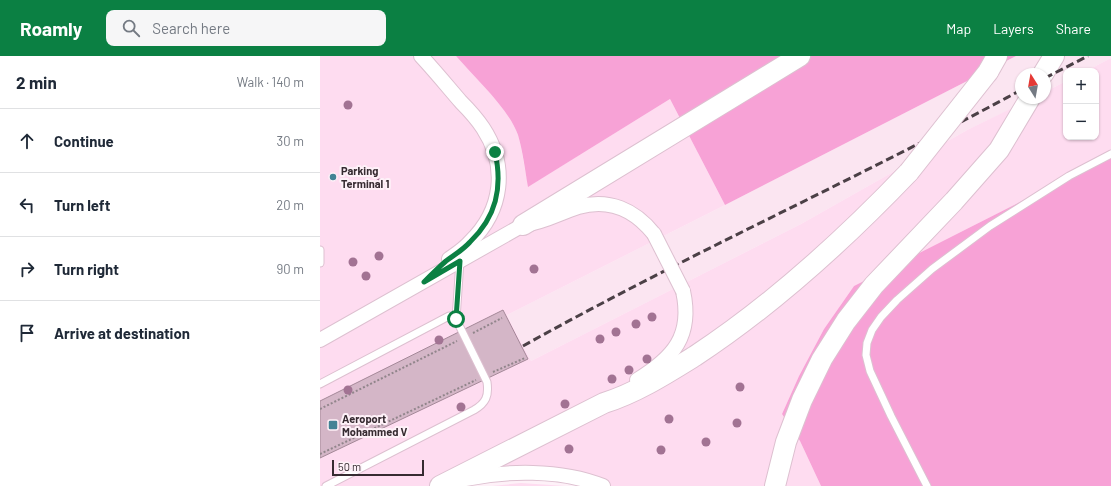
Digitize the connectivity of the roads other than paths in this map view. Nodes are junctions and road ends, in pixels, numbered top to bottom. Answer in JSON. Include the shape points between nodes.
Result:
{"nodes":[{"id":1,"x":421,"y":56,"type":"edge"},
{"id":2,"x":800,"y":56,"type":"edge"},
{"id":3,"x":1054,"y":56,"type":"edge"},
{"id":4,"x":993,"y":64,"type":"edge"},
{"id":5,"x":1047,"y":68,"type":"edge"},
{"id":6,"x":1025,"y":106,"type":"edge"},
{"id":7,"x":1111,"y":154,"type":"edge"},
{"id":8,"x":523,"y":225,"type":"junction"},
{"id":9,"x":320,"y":250,"type":"edge"},
{"id":10,"x":460,"y":261,"type":"junction"},
{"id":11,"x":320,"y":263,"type":"edge"},
{"id":12,"x":424,"y":282,"type":"junction"},
{"id":13,"x":456,"y":319,"type":"junction"},
{"id":14,"x":320,"y":340,"type":"edge"},
{"id":15,"x":320,"y":384,"type":"edge"},
{"id":16,"x":604,"y":403,"type":"junction"},
{"id":17,"x":326,"y":486,"type":"edge"},
{"id":18,"x":440,"y":486,"type":"edge"},
{"id":19,"x":603,"y":486,"type":"edge"},
{"id":20,"x":775,"y":486,"type":"edge"},
{"id":21,"x":927,"y":486,"type":"edge"}],
"edges":[{"from":1,"to":12,"type":"street","via":[[482,127],[495,152],[499,176],[496,198],[487,222],[470,243],[442,264]]},
{"from":2,"to":8,"type":"main road"},
{"from":3,"to":5,"type":"main road"},
{"from":4,"to":16,"type":"main road","bridge":true,"via":[[909,172],[833,247],[760,310],[711,345],[659,378]]},
{"from":6,"to":20,"type":"main road","via":[[998,150],[954,201],[874,285],[846,321],[822,359],[802,400],[786,442]]},
{"from":7,"to":21,"type":"lane","via":[[1069,176],[990,226],[932,269],[897,300],[872,330],[866,354],[870,371]]},
{"from":8,"to":10,"type":"street"},
{"from":8,"to":16,"type":"street","bridge":true,"via":[[590,204],[615,206],[632,213],[654,234],[683,291],[685,325],[673,351],[652,370],[616,392]]},
{"from":9,"to":11,"type":"lane"},
{"from":10,"to":12,"type":"street"},
{"from":10,"to":13,"type":"lane"},
{"from":12,"to":14,"type":"street"},
{"from":13,"to":15,"type":"lane","via":[[453,316],[445,318]]},
{"from":13,"to":17,"type":"lane","via":[[487,382],[488,391],[482,406]]},
{"from":16,"to":18,"type":"main road"},
{"from":18,"to":19,"type":"street","via":[[511,473],[546,474]]}]}
